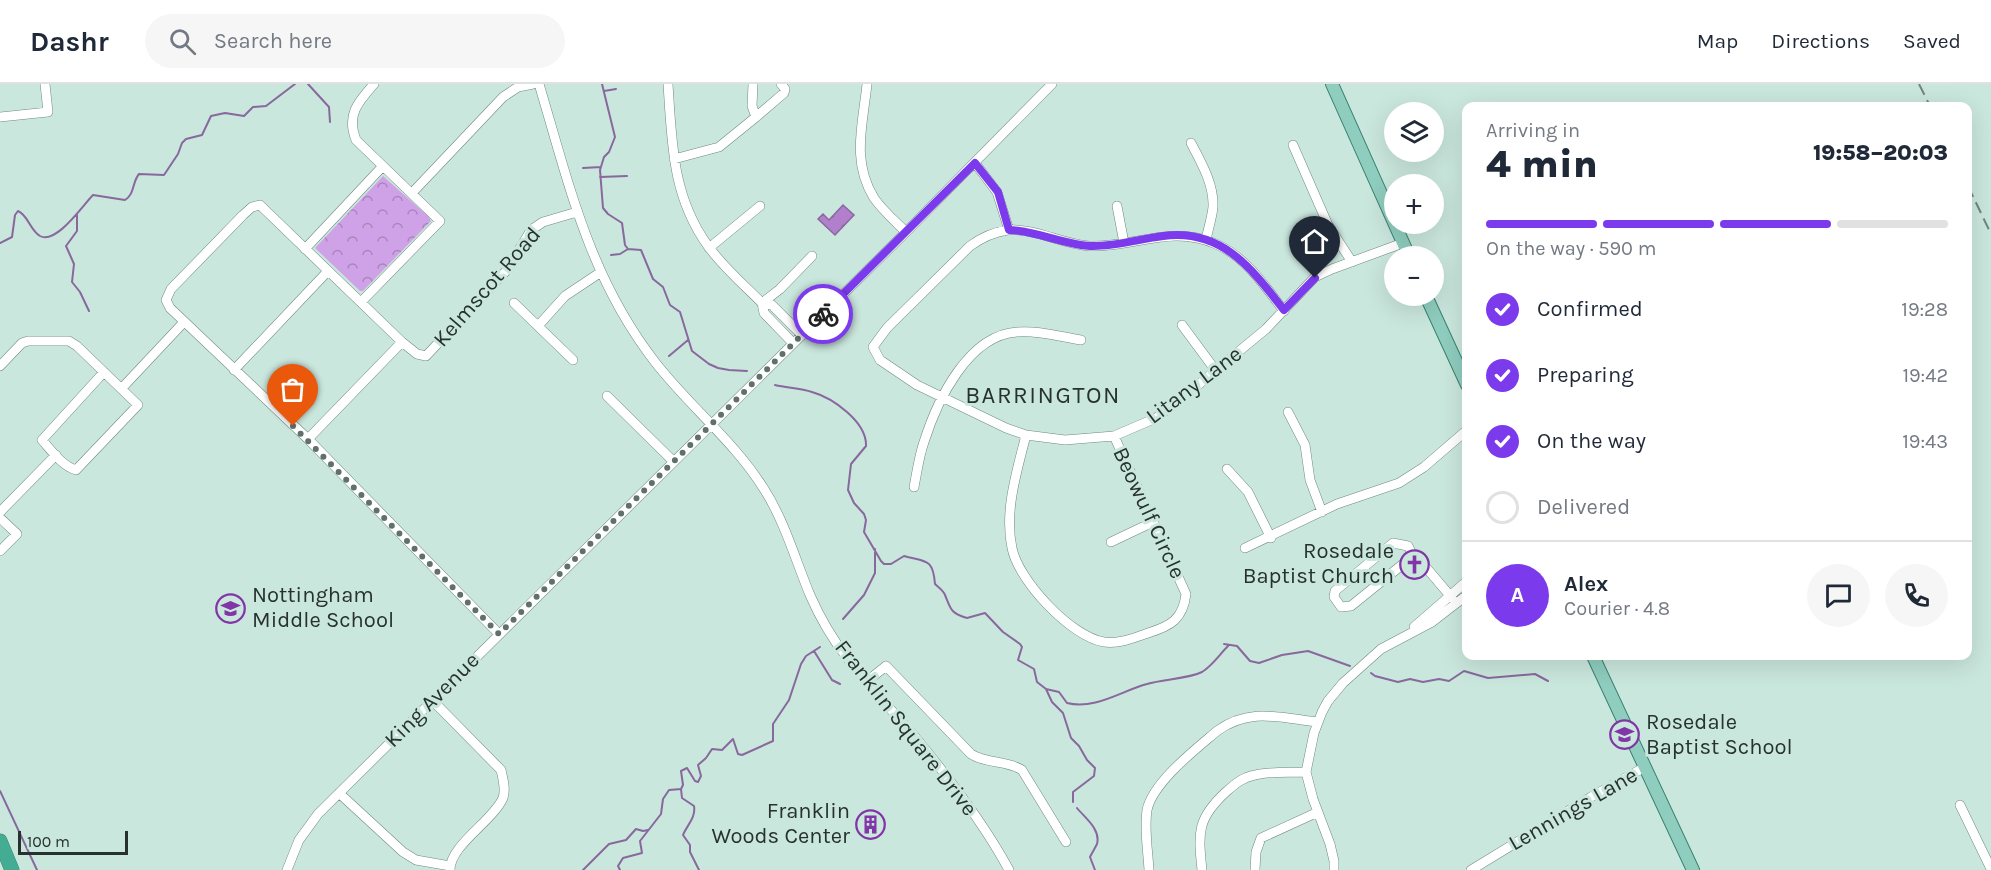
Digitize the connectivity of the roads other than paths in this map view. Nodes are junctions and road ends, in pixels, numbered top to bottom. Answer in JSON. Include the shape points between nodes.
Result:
{"nodes":[{"id":1,"x":45,"y":84,"type":"edge"},
{"id":2,"x":375,"y":84,"type":"edge"},
{"id":3,"x":533,"y":84,"type":"edge"},
{"id":4,"x":540,"y":84,"type":"edge"},
{"id":5,"x":668,"y":84,"type":"edge"},
{"id":6,"x":753,"y":84,"type":"edge"},
{"id":7,"x":781,"y":84,"type":"edge"},
{"id":8,"x":867,"y":84,"type":"edge"},
{"id":9,"x":1052,"y":84,"type":"edge"},
{"id":10,"x":1332,"y":84,"type":"edge"},
{"id":11,"x":0,"y":117,"type":"edge"},
{"id":12,"x":756,"y":117,"type":"junction"},
{"id":13,"x":1191,"y":143,"type":"dead end"},
{"id":14,"x":1293,"y":145,"type":"dead end"},
{"id":15,"x":674,"y":159,"type":"junction"},
{"id":16,"x":975,"y":163,"type":"junction"},
{"id":17,"x":382,"y":166,"type":"junction"},
{"id":18,"x":412,"y":193,"type":"junction"},
{"id":19,"x":760,"y":206,"type":"dead end"},
{"id":20,"x":1117,"y":206,"type":"dead end"},
{"id":21,"x":577,"y":212,"type":"junction"},
{"id":22,"x":1009,"y":230,"type":"junction"},
{"id":23,"x":906,"y":232,"type":"junction"},
{"id":24,"x":1206,"y":240,"type":"junction"},
{"id":25,"x":1124,"y":243,"type":"junction"},
{"id":26,"x":1403,"y":243,"type":"junction"},
{"id":27,"x":1404,"y":246,"type":"edge"},
{"id":28,"x":709,"y":248,"type":"junction"},
{"id":29,"x":305,"y":249,"type":"junction"},
{"id":30,"x":812,"y":256,"type":"dead end"},
{"id":31,"x":1352,"y":262,"type":"junction"},
{"id":32,"x":328,"y":271,"type":"junction"},
{"id":33,"x":600,"y":272,"type":"junction"},
{"id":34,"x":361,"y":302,"type":"junction"},
{"id":35,"x":514,"y":303,"type":"dead end"},
{"id":36,"x":762,"y":303,"type":"junction"},
{"id":37,"x":1431,"y":306,"type":"edge"},
{"id":38,"x":1284,"y":310,"type":"junction"},
{"id":39,"x":184,"y":322,"type":"junction"},
{"id":40,"x":1182,"y":325,"type":"dead end"},
{"id":41,"x":538,"y":326,"type":"junction"},
{"id":42,"x":802,"y":334,"type":"junction"},
{"id":43,"x":1081,"y":340,"type":"dead end"},
{"id":44,"x":402,"y":342,"type":"junction"},
{"id":45,"x":793,"y":343,"type":"junction"},
{"id":46,"x":573,"y":360,"type":"dead end"},
{"id":47,"x":0,"y":366,"type":"edge"},
{"id":48,"x":234,"y":370,"type":"junction"},
{"id":49,"x":1216,"y":370,"type":"junction"},
{"id":50,"x":104,"y":372,"type":"junction"},
{"id":51,"x":1462,"y":374,"type":"edge"},
{"id":52,"x":122,"y":388,"type":"junction"},
{"id":53,"x":607,"y":396,"type":"dead end"},
{"id":54,"x":941,"y":398,"type":"junction"},
{"id":55,"x":1288,"y":412,"type":"dead end"},
{"id":56,"x":711,"y":424,"type":"junction"},
{"id":57,"x":1462,"y":434,"type":"edge"},
{"id":58,"x":1026,"y":435,"type":"junction"},
{"id":59,"x":1114,"y":436,"type":"junction"},
{"id":60,"x":308,"y":440,"type":"junction"},
{"id":61,"x":56,"y":455,"type":"junction"},
{"id":62,"x":673,"y":461,"type":"junction"},
{"id":63,"x":1227,"y":469,"type":"dead end"},
{"id":64,"x":914,"y":487,"type":"dead end"},
{"id":65,"x":0,"y":512,"type":"edge"},
{"id":66,"x":1322,"y":512,"type":"junction"},
{"id":67,"x":0,"y":518,"type":"edge"},
{"id":68,"x":1153,"y":522,"type":"junction"},
{"id":69,"x":1271,"y":538,"type":"junction"},
{"id":70,"x":1111,"y":542,"type":"dead end"},
{"id":71,"x":1245,"y":548,"type":"dead end"},
{"id":72,"x":0,"y":552,"type":"edge"},
{"id":73,"x":1413,"y":556,"type":"junction"},
{"id":74,"x":1462,"y":585,"type":"edge"},
{"id":75,"x":1449,"y":595,"type":"junction"},
{"id":76,"x":1462,"y":599,"type":"edge"},
{"id":77,"x":1456,"y":603,"type":"junction"},
{"id":78,"x":499,"y":634,"type":"junction"},
{"id":79,"x":1404,"y":637,"type":"junction"},
{"id":80,"x":1595,"y":660,"type":"edge"},
{"id":81,"x":866,"y":682,"type":"junction"},
{"id":82,"x":432,"y":700,"type":"junction"},
{"id":83,"x":1318,"y":722,"type":"junction"},
{"id":84,"x":1645,"y":767,"type":"junction"},
{"id":85,"x":1306,"y":772,"type":"junction"},
{"id":86,"x":339,"y":793,"type":"junction"},
{"id":87,"x":1960,"y":805,"type":"dead end"},
{"id":88,"x":1318,"y":812,"type":"junction"},
{"id":89,"x":0,"y":841,"type":"edge"},
{"id":90,"x":1066,"y":842,"type":"dead end"},
{"id":91,"x":450,"y":868,"type":"edge"},
{"id":92,"x":1991,"y":869,"type":"edge"},
{"id":93,"x":12,"y":870,"type":"edge"},
{"id":94,"x":286,"y":870,"type":"edge"},
{"id":95,"x":1009,"y":870,"type":"edge"},
{"id":96,"x":1149,"y":870,"type":"edge"},
{"id":97,"x":1202,"y":870,"type":"edge"},
{"id":98,"x":1256,"y":870,"type":"edge"},
{"id":99,"x":1334,"y":870,"type":"edge"},
{"id":100,"x":1471,"y":870,"type":"edge"},
{"id":101,"x":1693,"y":870,"type":"edge"}],
"edges":[{"from":1,"to":11,"type":"street","via":[[48,112]]},
{"from":2,"to":17,"type":"street","via":[[357,105],[351,128],[361,147]]},
{"from":3,"to":18,"type":"street","via":[[507,93]]},
{"from":4,"to":21,"type":"street","name":"Franklin Square Drive"},
{"from":5,"to":15,"type":"street"},
{"from":6,"to":12,"type":"street"},
{"from":7,"to":12,"type":"street","via":[[784,93]]},
{"from":8,"to":23,"type":"street","via":[[859,147],[861,168],[874,198]]},
{"from":9,"to":16,"type":"street","name":"King Avenue"},
{"from":10,"to":26,"type":"main road"},
{"from":12,"to":15,"type":"street","via":[[719,147]]},
{"from":13,"to":24,"type":"street","via":[[1213,197]]},
{"from":14,"to":31,"type":"street","via":[[1329,225]]},
{"from":15,"to":28,"type":"street","via":[[687,212]]},
{"from":16,"to":22,"type":"street","via":[[998,192]]},
{"from":16,"to":23,"type":"street","name":"King Avenue"},
{"from":17,"to":18,"type":"street"},
{"from":17,"to":29,"type":"street"},
{"from":18,"to":34,"type":"street","via":[[440,220]]},
{"from":19,"to":28,"type":"street"},
{"from":20,"to":25,"type":"street"},
{"from":21,"to":33,"type":"street","name":"Franklin Square Drive"},
{"from":21,"to":44,"type":"street","name":"Kelmscot Road","via":[[543,222],[531,230],[506,271],[429,354],[417,354]]},
{"from":22,"to":25,"type":"street","via":[[1080,245]]},
{"from":22,"to":54,"type":"street","name":"Litany Lane","via":[[970,246],[887,328],[873,347],[892,370]]},
{"from":23,"to":42,"type":"street","name":"King Avenue"},
{"from":24,"to":25,"type":"street","via":[[1172,235]]},
{"from":24,"to":38,"type":"street","via":[[1240,258]]},
{"from":26,"to":27,"type":"main road"},
{"from":26,"to":31,"type":"street","name":"Litany Lane"},
{"from":28,"to":36,"type":"street"},
{"from":29,"to":32,"type":"street","name":"Kelmscot Road"},
{"from":29,"to":39,"type":"street","name":"Kelmscot Road","via":[[260,205],[252,207],[167,295],[170,308]]},
{"from":30,"to":36,"type":"street"},
{"from":31,"to":38,"type":"street","name":"Litany Lane","via":[[1315,278]]},
{"from":32,"to":34,"type":"street","name":"Kelmscot Road"},
{"from":32,"to":48,"type":"street"},
{"from":33,"to":41,"type":"street","via":[[565,296]]},
{"from":33,"to":56,"type":"street","name":"Franklin Square Drive","via":[[641,344]]},
{"from":34,"to":44,"type":"street","name":"Kelmscot Road"},
{"from":35,"to":41,"type":"street"},
{"from":36,"to":42,"type":"street","via":[[772,305]]},
{"from":36,"to":45,"type":"street","via":[[764,313]]},
{"from":37,"to":51,"type":"main road"},
{"from":38,"to":49,"type":"street","name":"Litany Lane"},
{"from":39,"to":48,"type":"street"},
{"from":39,"to":52,"type":"street"},
{"from":40,"to":49,"type":"street"},
{"from":41,"to":46,"type":"street"},
{"from":42,"to":45,"type":"street","name":"King Avenue"},
{"from":43,"to":54,"type":"street","via":[[1032,332],[1004,334],[968,359]]},
{"from":44,"to":60,"type":"street"},
{"from":45,"to":56,"type":"street","name":"King Avenue"},
{"from":47,"to":50,"type":"street","via":[[22,343],[64,340]]},
{"from":48,"to":60,"type":"street"},
{"from":49,"to":59,"type":"street","name":"Litany Lane","via":[[1156,418]]},
{"from":50,"to":52,"type":"street"},
{"from":50,"to":61,"type":"street","via":[[44,436],[42,440]]},
{"from":52,"to":61,"type":"street","via":[[138,405],[76,470]]},
{"from":53,"to":62,"type":"street"},
{"from":54,"to":58,"type":"street","name":"Litany Lane"},
{"from":54,"to":64,"type":"street","via":[[923,445]]},
{"from":55,"to":66,"type":"street","via":[[1305,445],[1310,480]]},
{"from":56,"to":62,"type":"street","name":"King Avenue"},
{"from":56,"to":81,"type":"street","name":"Franklin Square Drive","via":[[741,456],[772,501],[817,609]]},
{"from":57,"to":66,"type":"street","via":[[1412,476]]},
{"from":58,"to":59,"type":"street","name":"Litany Lane","via":[[1065,440]]},
{"from":58,"to":68,"type":"street","name":"Beowulf Circle","via":[[1011,512],[1016,564],[1034,590],[1088,638],[1106,642],[1126,640],[1164,628],[1180,614],[1186,594]]},
{"from":59,"to":68,"type":"street","name":"Beowulf Circle"},
{"from":60,"to":78,"type":"street"},
{"from":61,"to":65,"type":"street"},
{"from":62,"to":78,"type":"street","name":"King Avenue"},
{"from":63,"to":69,"type":"street","via":[[1248,492]]},
{"from":66,"to":69,"type":"street"},
{"from":67,"to":72,"type":"street","via":[[17,534]]},
{"from":68,"to":70,"type":"street"},
{"from":69,"to":71,"type":"street"},
{"from":73,"to":73,"type":"street","via":[[1351,606],[1341,607],[1334,597],[1335,591],[1389,544],[1405,545]]},
{"from":73,"to":75,"type":"street"},
{"from":74,"to":75,"type":"street"},
{"from":75,"to":77,"type":"street"},
{"from":75,"to":79,"type":"street"},
{"from":76,"to":77,"type":"street"},
{"from":77,"to":79,"type":"street"},
{"from":78,"to":82,"type":"street","name":"King Avenue"},
{"from":79,"to":83,"type":"street","via":[[1381,649],[1343,683]]},
{"from":80,"to":84,"type":"main road"},
{"from":81,"to":90,"type":"street","via":[[886,666],[971,754],[1022,770]]},
{"from":81,"to":95,"type":"street","name":"Franklin Square Drive","via":[[963,796]]},
{"from":82,"to":86,"type":"street","name":"King Avenue"},
{"from":82,"to":91,"type":"street","via":[[501,770],[504,785],[503,797],[495,810],[457,851]]},
{"from":83,"to":85,"type":"street"},
{"from":83,"to":96,"type":"street","via":[[1249,716],[1216,731],[1153,795],[1147,816]]},
{"from":84,"to":100,"type":"street","name":"Lennings Lane"},
{"from":84,"to":101,"type":"main road"},
{"from":85,"to":88,"type":"street"},
{"from":85,"to":97,"type":"street","via":[[1253,775],[1237,782],[1216,801],[1202,824]]},
{"from":86,"to":91,"type":"street","via":[[403,852],[416,860]]},
{"from":86,"to":94,"type":"street","name":"King Avenue","via":[[304,832]]},
{"from":87,"to":92,"type":"street"},
{"from":88,"to":98,"type":"street","via":[[1261,837]]},
{"from":88,"to":99,"type":"street","via":[[1330,844]]},
{"from":89,"to":93,"type":"highway"}]}
